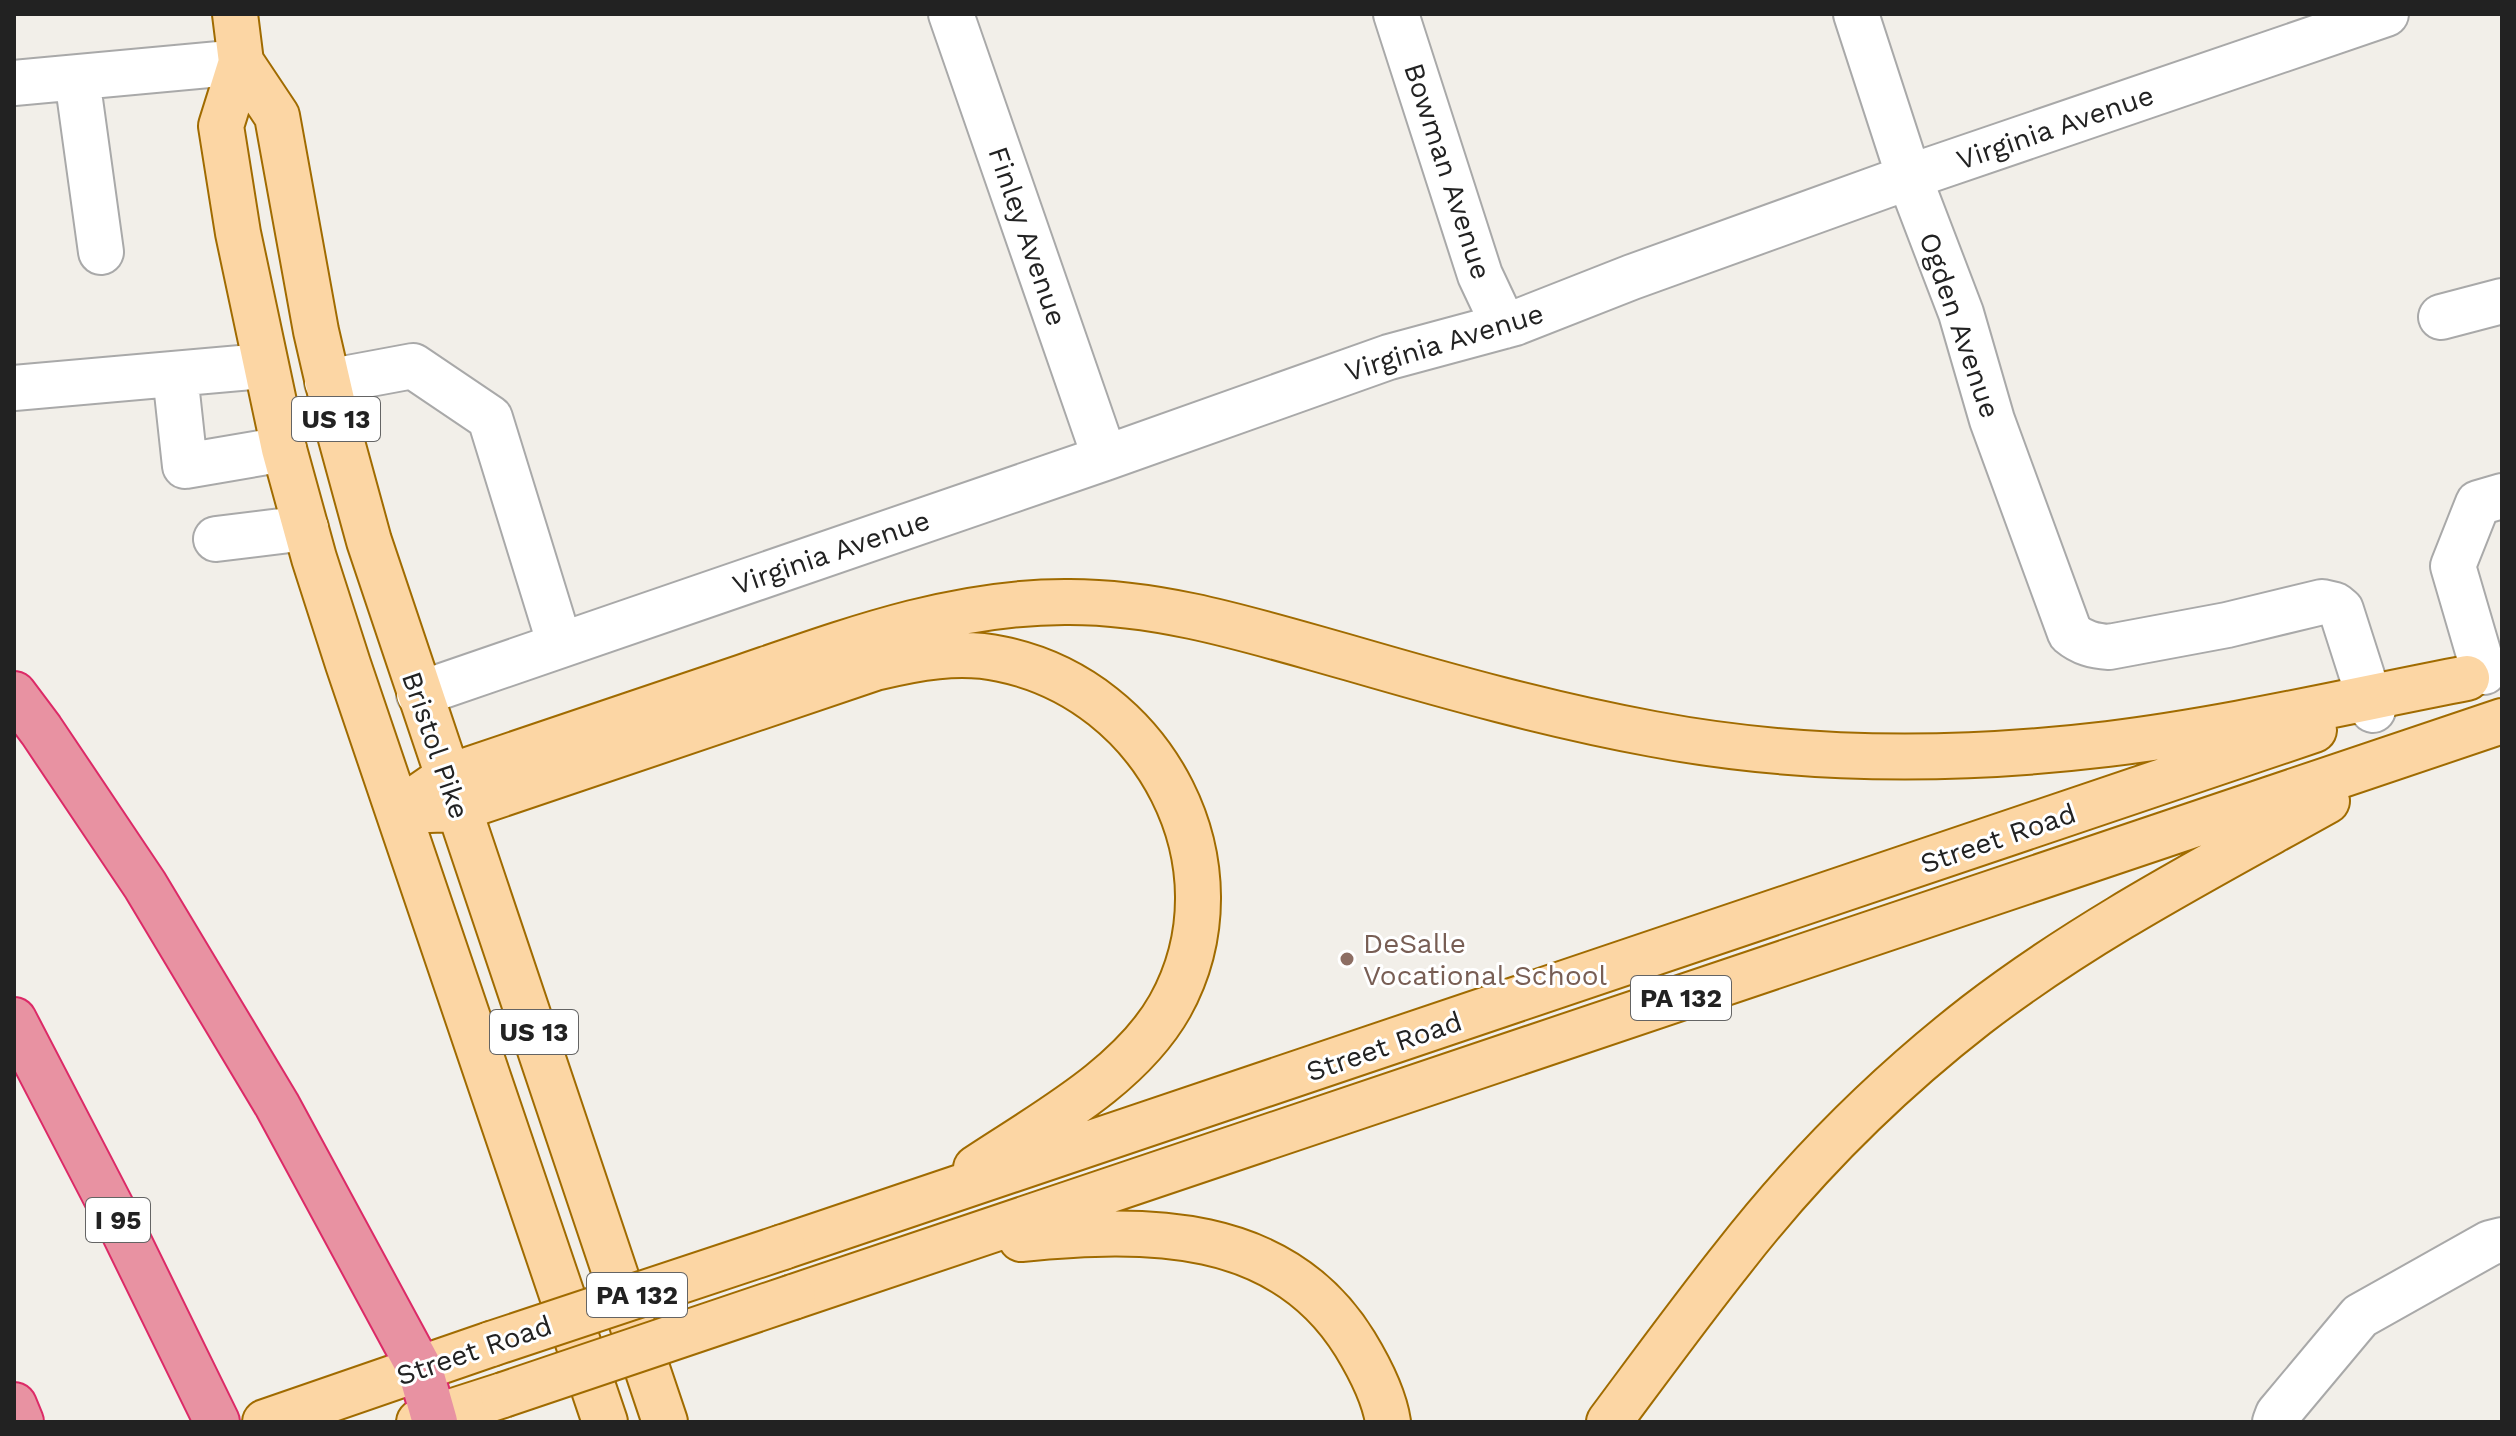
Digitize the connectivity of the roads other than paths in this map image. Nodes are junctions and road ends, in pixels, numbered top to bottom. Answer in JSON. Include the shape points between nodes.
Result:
{"nodes":[{"id":1,"x":235,"y":14,"type":"edge"},
{"id":2,"x":951,"y":14,"type":"edge"},
{"id":3,"x":1396,"y":14,"type":"edge"},
{"id":4,"x":1856,"y":14,"type":"edge"},
{"id":5,"x":2386,"y":14,"type":"edge"},
{"id":6,"x":241,"y":62,"type":"junction"},
{"id":7,"x":77,"y":78,"type":"junction"},
{"id":8,"x":14,"y":83,"type":"edge"},
{"id":9,"x":1909,"y":177,"type":"junction"},
{"id":10,"x":101,"y":252,"type":"dead end"},
{"id":11,"x":2502,"y":301,"type":"edge"},
{"id":12,"x":2441,"y":317,"type":"dead end"},
{"id":13,"x":1504,"y":326,"type":"junction"},
{"id":14,"x":264,"y":366,"type":"junction"},
{"id":15,"x":175,"y":374,"type":"junction"},
{"id":16,"x":327,"y":382,"type":"junction"},
{"id":17,"x":14,"y":388,"type":"edge"},
{"id":18,"x":284,"y":449,"type":"junction"},
{"id":19,"x":1105,"y":458,"type":"junction"},
{"id":20,"x":2502,"y":496,"type":"edge"},
{"id":21,"x":306,"y":528,"type":"junction"},
{"id":22,"x":216,"y":539,"type":"dead end"},
{"id":23,"x":560,"y":645,"type":"junction"},
{"id":24,"x":403,"y":646,"type":"junction"},
{"id":25,"x":500,"y":666,"type":"junction"},
{"id":26,"x":2484,"y":672,"type":"edge"},
{"id":27,"x":14,"y":694,"type":"edge"},
{"id":28,"x":419,"y":694,"type":"junction"},
{"id":29,"x":2371,"y":703,"type":"junction"},
{"id":30,"x":2502,"y":721,"type":"edge"},
{"id":31,"x":2416,"y":751,"type":"junction"},
{"id":32,"x":452,"y":793,"type":"junction"},
{"id":33,"x":398,"y":811,"type":"junction"},
{"id":34,"x":14,"y":1020,"type":"edge"},
{"id":35,"x":928,"y":1200,"type":"junction"},
{"id":36,"x":2502,"y":1240,"type":"edge"},
{"id":37,"x":947,"y":1247,"type":"junction"},
{"id":38,"x":420,"y":1369,"type":"junction"},
{"id":39,"x":14,"y":1405,"type":"edge"},
{"id":40,"x":429,"y":1420,"type":"edge"},
{"id":41,"x":21,"y":1422,"type":"edge"},
{"id":42,"x":217,"y":1422,"type":"edge"},
{"id":43,"x":265,"y":1422,"type":"edge"},
{"id":44,"x":605,"y":1422,"type":"edge"},
{"id":45,"x":665,"y":1422,"type":"edge"},
{"id":46,"x":1388,"y":1422,"type":"edge"},
{"id":47,"x":1609,"y":1422,"type":"edge"},
{"id":48,"x":2275,"y":1422,"type":"edge"}],
"edges":[{"from":1,"to":6,"type":"main road","name":"Bristol Pike","number":"US 13"},
{"from":2,"to":19,"type":"street","name":"Finley Avenue"},
{"from":3,"to":13,"type":"street","name":"Bowman Avenue","via":[[1480,275]]},
{"from":4,"to":9,"type":"street","name":"Ogden Avenue"},
{"from":5,"to":9,"type":"street","name":"Virginia Avenue"},
{"from":6,"to":7,"type":"street"},
{"from":6,"to":14,"type":"main road","name":"Bristol Pike","number":"US 13","via":[[221,126]]},
{"from":6,"to":16,"type":"main road","name":"Bristol Pike","number":"US 13","via":[[277,116]]},
{"from":7,"to":8,"type":"street"},
{"from":7,"to":10,"type":"street"},
{"from":9,"to":13,"type":"street","name":"Virginia Avenue"},
{"from":9,"to":29,"type":"street","name":"Ogden Avenue","via":[[2070,633],[2109,647],[2322,602],[2335,605]]},
{"from":11,"to":12,"type":"street"},
{"from":13,"to":19,"type":"street","name":"Virginia Avenue","via":[[1389,357]]},
{"from":14,"to":15,"type":"street"},
{"from":14,"to":18,"type":"main road","name":"Bristol Pike","number":"US 13"},
{"from":15,"to":17,"type":"street"},
{"from":15,"to":18,"type":"street","via":[[185,466]]},
{"from":16,"to":23,"type":"street","via":[[413,366],[490,418]]},
{"from":16,"to":24,"type":"main road","name":"Bristol Pike","number":"US 13"},
{"from":18,"to":21,"type":"main road","name":"Bristol Pike","number":"US 13"},
{"from":19,"to":23,"type":"street","name":"Virginia Avenue"},
{"from":20,"to":26,"type":"street","via":[[2478,503],[2453,566]]},
{"from":21,"to":22,"type":"street"},
{"from":21,"to":33,"type":"main road","name":"Bristol Pike","number":"US 13"},
{"from":23,"to":25,"type":"street","name":"Virginia Avenue"},
{"from":24,"to":25,"type":"street","name":"Virginia Avenue","via":[[443,661]]},
{"from":24,"to":28,"type":"main road","name":"Bristol Pike","number":"US 13"},
{"from":25,"to":28,"type":"street","name":"Virginia Avenue"},
{"from":26,"to":29,"type":"main road"},
{"from":27,"to":38,"type":"highway","via":[[145,885],[277,1105]]},
{"from":28,"to":32,"type":"main road","name":"Bristol Pike","number":"US 13"},
{"from":29,"to":32,"type":"main road","via":[[2041,751],[1906,756],[1788,752],[1587,721],[1183,615],[1104,603],[1038,603],[903,624]]},
{"from":29,"to":35,"type":"main road","name":"Street Road","number":"PA 132"},
{"from":30,"to":31,"type":"main road","name":"Street Road","number":"PA 132"},
{"from":31,"to":37,"type":"main road","name":"Street Road","number":"PA 132"},
{"from":31,"to":47,"type":"main road","via":[[2157,895],[1976,1015],[1871,1106],[1780,1203]]},
{"from":32,"to":33,"type":"main road"},
{"from":32,"to":35,"type":"main road","via":[[926,657],[979,656],[1022,664],[1070,684],[1116,716],[1170,785],[1190,836],[1197,912],[1180,985],[1156,1027],[1121,1065],[1066,1109]]},
{"from":32,"to":45,"type":"main road","name":"Bristol Pike","number":"US 13"},
{"from":33,"to":44,"type":"main road","name":"Bristol Pike","number":"US 13"},
{"from":34,"to":42,"type":"highway","number":"I 95"},
{"from":35,"to":38,"type":"main road","name":"Street Road","number":"PA 132","bridge":true},
{"from":36,"to":48,"type":"street","via":[[2360,1316]]},
{"from":37,"to":40,"type":"main road","name":"Street Road","number":"PA 132","bridge":true},
{"from":37,"to":46,"type":"main road","via":[[1122,1233],[1181,1236],[1247,1253],[1304,1286],[1347,1330],[1377,1386]]},
{"from":38,"to":40,"type":"highway"},
{"from":38,"to":43,"type":"main road","name":"Street Road","number":"PA 132"},
{"from":39,"to":41,"type":"highway"}]}
